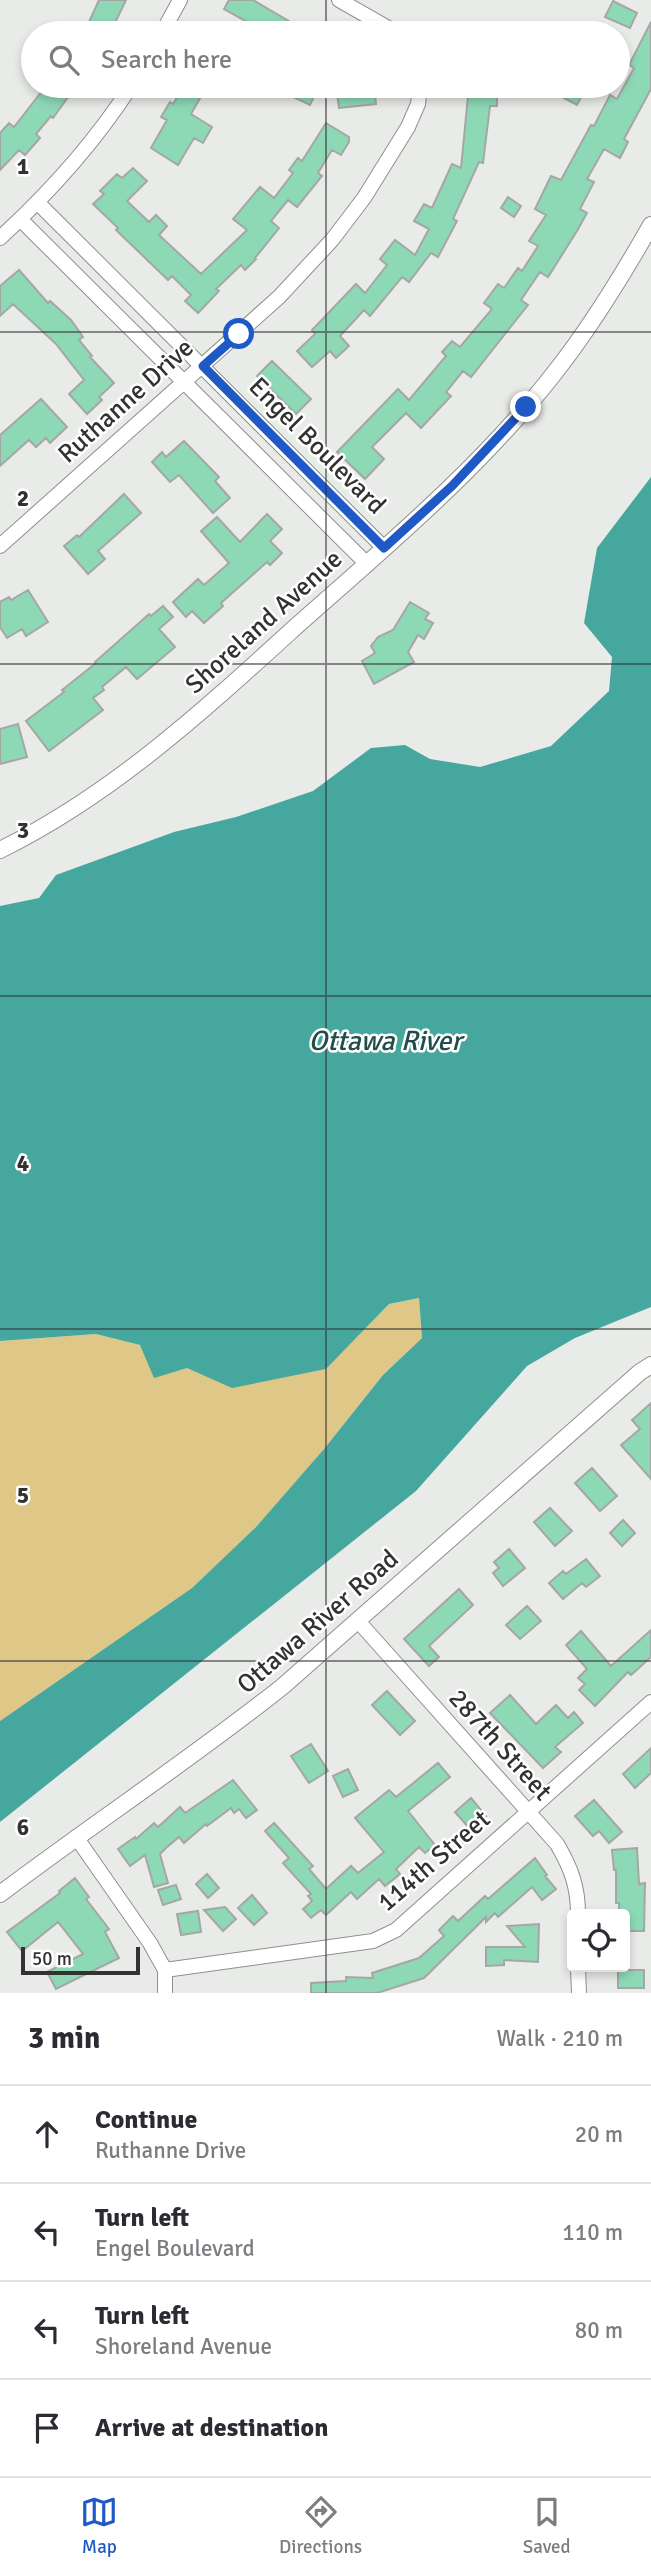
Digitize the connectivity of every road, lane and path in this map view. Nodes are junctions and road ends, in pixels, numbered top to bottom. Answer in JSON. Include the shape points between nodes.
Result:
{"nodes":[{"id":1,"x":180,"y":0,"type":"edge"},
{"id":2,"x":339,"y":0,"type":"edge"},
{"id":3,"x":169,"y":21,"type":"edge"},
{"id":4,"x":376,"y":21,"type":"edge"},
{"id":5,"x":122,"y":98,"type":"edge"},
{"id":6,"x":418,"y":98,"type":"edge"},
{"id":7,"x":37,"y":202,"type":"junction"},
{"id":8,"x":20,"y":219,"type":"junction"},
{"id":9,"x":651,"y":225,"type":"edge"},
{"id":10,"x":0,"y":238,"type":"edge"},
{"id":11,"x":203,"y":366,"type":"junction"},
{"id":12,"x":184,"y":382,"type":"junction"},
{"id":13,"x":0,"y":546,"type":"edge"},
{"id":14,"x":384,"y":548,"type":"junction"},
{"id":15,"x":367,"y":564,"type":"junction"},
{"id":16,"x":0,"y":850,"type":"edge"},
{"id":17,"x":651,"y":1365,"type":"edge"},
{"id":18,"x":358,"y":1621,"type":"junction"},
{"id":19,"x":651,"y":1702,"type":"edge"},
{"id":20,"x":526,"y":1812,"type":"junction"},
{"id":21,"x":76,"y":1837,"type":"junction"},
{"id":22,"x":0,"y":1894,"type":"edge"},
{"id":23,"x":578,"y":1909,"type":"edge"},
{"id":24,"x":164,"y":1970,"type":"junction"},
{"id":25,"x":578,"y":1972,"type":"edge"},
{"id":26,"x":165,"y":1993,"type":"edge"},
{"id":27,"x":579,"y":1993,"type":"edge"}],
"edges":[{"from":1,"to":3,"type":"street"},
{"from":2,"to":4,"type":"street"},
{"from":5,"to":7,"type":"street"},
{"from":6,"to":11,"type":"street","name":"Ruthanne Drive","via":[[415,115],[349,218],[279,297]]},
{"from":7,"to":8,"type":"street"},
{"from":7,"to":11,"type":"street","name":"Engel Boulevard"},
{"from":8,"to":10,"type":"street"},
{"from":8,"to":12,"type":"street","name":"Engel Boulevard"},
{"from":9,"to":14,"type":"street","name":"Shoreland Avenue","via":[[599,313],[544,386],[482,455]]},
{"from":11,"to":12,"type":"street","name":"Ruthanne Drive"},
{"from":11,"to":14,"type":"street","name":"Engel Boulevard"},
{"from":12,"to":13,"type":"street","name":"Ruthanne Drive"},
{"from":12,"to":15,"type":"street","name":"Engel Boulevard"},
{"from":14,"to":15,"type":"street","name":"Shoreland Avenue"},
{"from":15,"to":16,"type":"street","name":"Shoreland Avenue","via":[[126,774]]},
{"from":17,"to":18,"type":"street","name":"Ottawa River Road"},
{"from":18,"to":20,"type":"street","name":"287th Street"},
{"from":18,"to":21,"type":"street","name":"Ottawa River Road","via":[[244,1717]]},
{"from":19,"to":20,"type":"street","name":"114th Street"},
{"from":20,"to":23,"type":"street","name":"287th Street","via":[[556,1844],[571,1869]]},
{"from":20,"to":24,"type":"street","name":"114th Street","via":[[396,1930],[373,1941]]},
{"from":21,"to":22,"type":"street","name":"Ottawa River Road"},
{"from":21,"to":24,"type":"street"},
{"from":24,"to":26,"type":"street"},
{"from":25,"to":27,"type":"street"}]}
